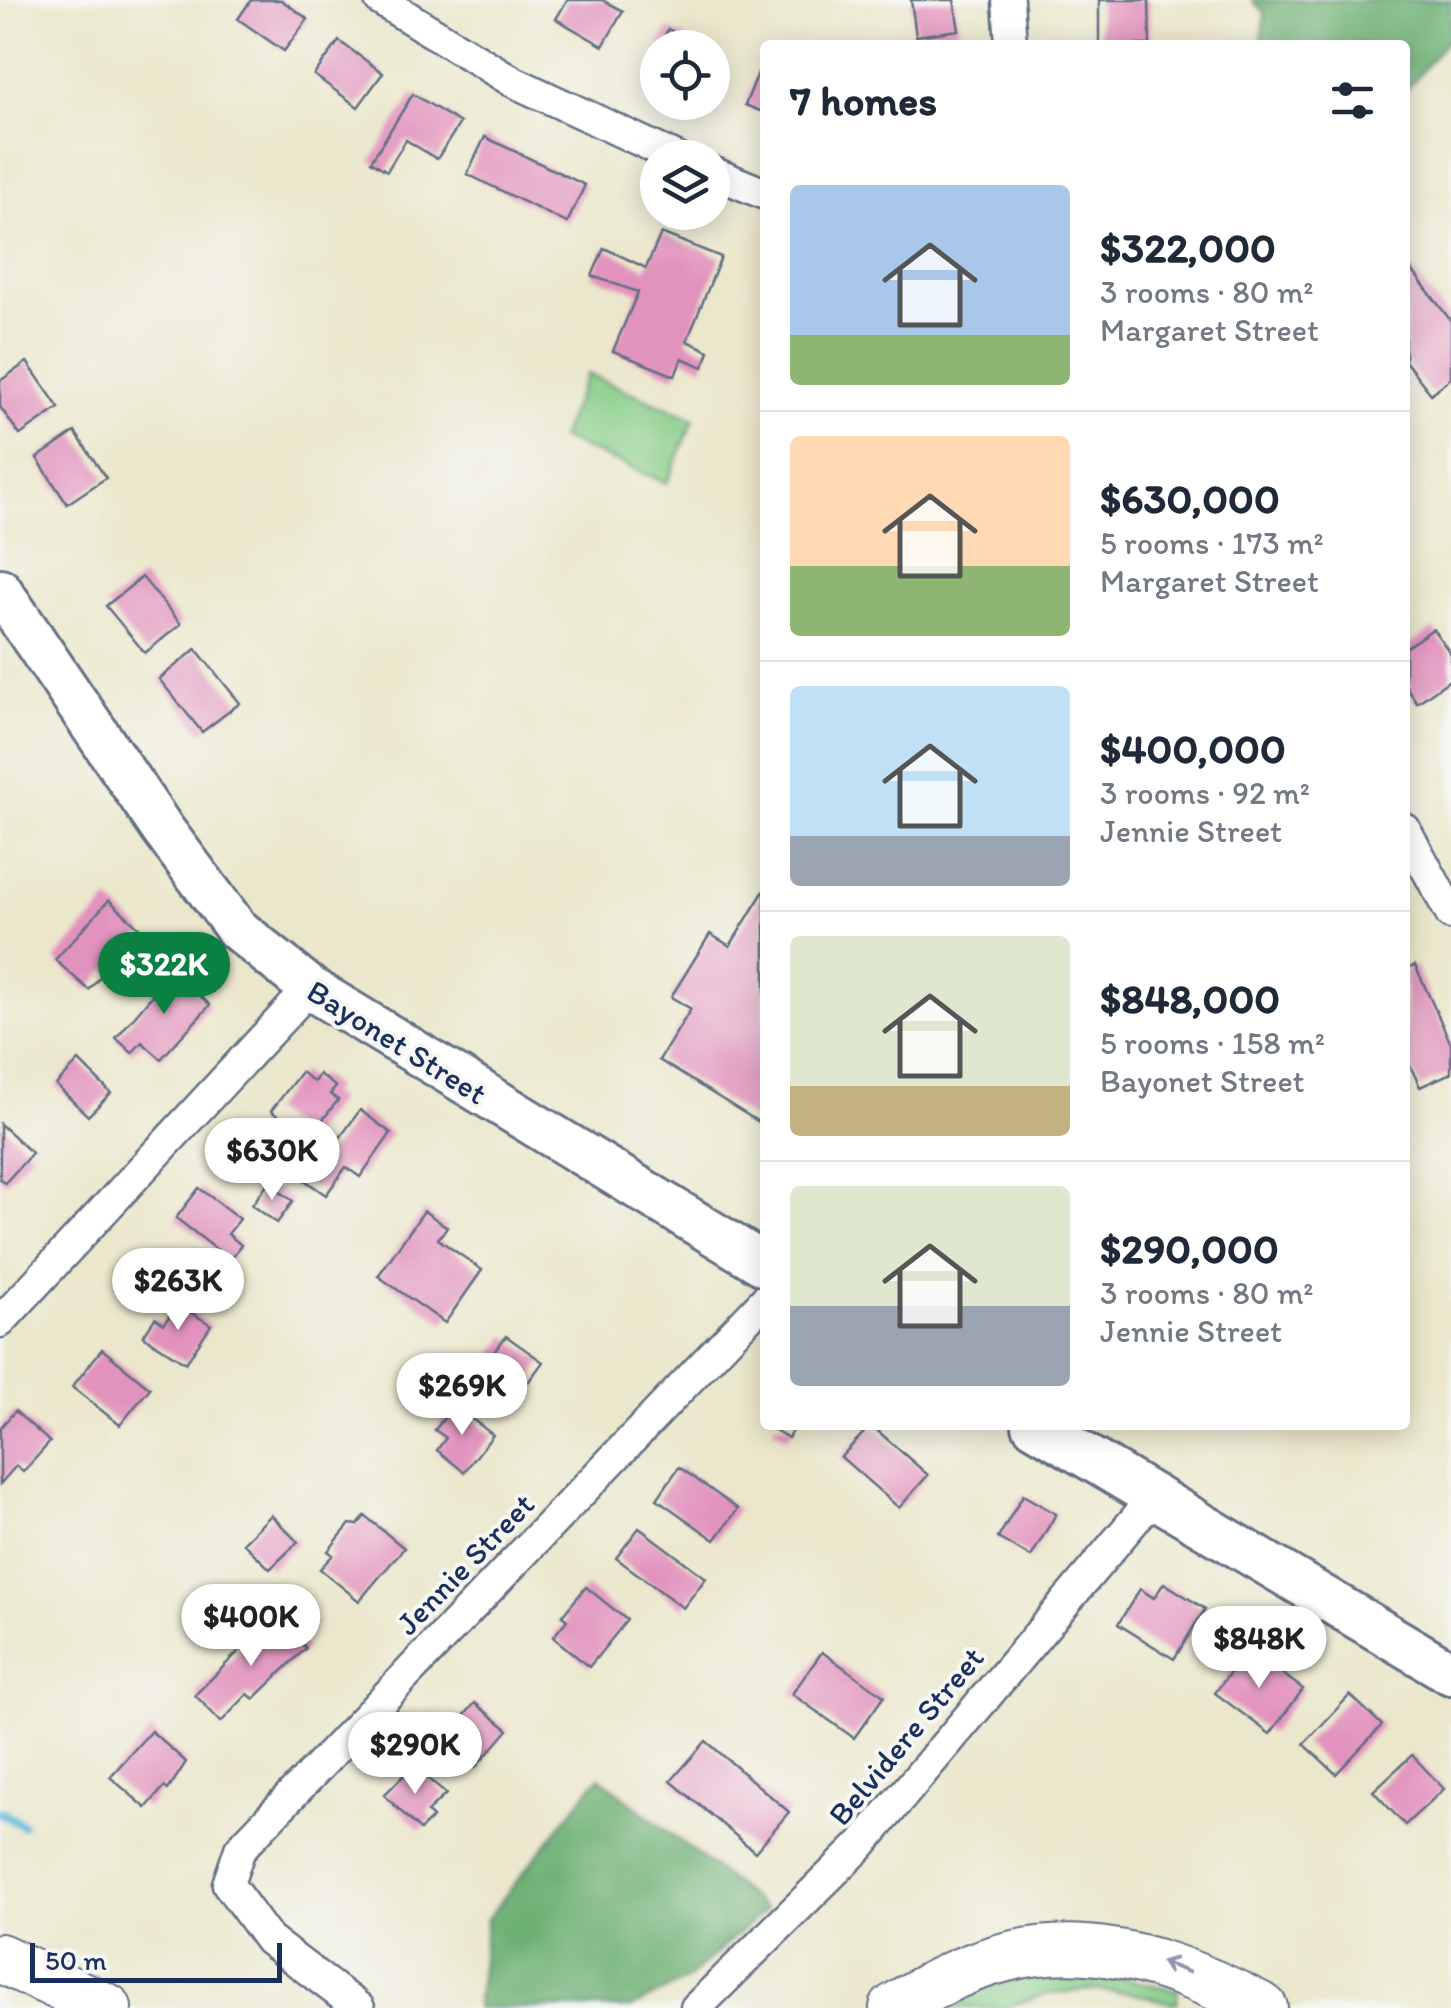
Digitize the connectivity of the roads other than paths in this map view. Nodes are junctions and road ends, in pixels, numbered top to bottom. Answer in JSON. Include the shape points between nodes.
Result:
{"nodes":[{"id":1,"x":380,"y":0,"type":"edge"},
{"id":2,"x":1008,"y":0,"type":"edge"},
{"id":3,"x":1011,"y":40,"type":"edge"},
{"id":4,"x":640,"y":141,"type":"edge"},
{"id":5,"x":730,"y":179,"type":"edge"},
{"id":6,"x":760,"y":192,"type":"edge"},
{"id":7,"x":0,"y":590,"type":"edge"},
{"id":8,"x":1410,"y":838,"type":"edge"},
{"id":9,"x":1451,"y":914,"type":"edge"},
{"id":10,"x":310,"y":988,"type":"junction"},
{"id":11,"x":760,"y":1262,"type":"edge"},
{"id":12,"x":760,"y":1305,"type":"edge"},
{"id":13,"x":0,"y":1322,"type":"edge"},
{"id":14,"x":1042,"y":1430,"type":"edge"},
{"id":15,"x":1154,"y":1497,"type":"junction"},
{"id":16,"x":1451,"y":1673,"type":"edge"},
{"id":17,"x":0,"y":1958,"type":"edge"},
{"id":18,"x":108,"y":2008,"type":"edge"},
{"id":19,"x":359,"y":2008,"type":"edge"},
{"id":20,"x":696,"y":2008,"type":"edge"},
{"id":21,"x":894,"y":2008,"type":"edge"},
{"id":22,"x":1263,"y":2008,"type":"edge"}],
"edges":[{"from":1,"to":4,"type":"street","via":[[512,80]]},
{"from":2,"to":3,"type":"street"},
{"from":5,"to":6,"type":"street"},
{"from":7,"to":10,"type":"street","name":"Bayonet Street","via":[[236,929]]},
{"from":8,"to":9,"type":"street"},
{"from":10,"to":11,"type":"street","name":"Bayonet Street"},
{"from":10,"to":13,"type":"street"},
{"from":12,"to":19,"type":"street","name":"Jennie Street","via":[[240,1849],[228,1884],[269,1940]]},
{"from":14,"to":15,"type":"street"},
{"from":15,"to":16,"type":"street"},
{"from":15,"to":20,"type":"street","name":"Belvidere Street","via":[[861,1845]]},
{"from":17,"to":18,"type":"main road"},
{"from":22,"to":21,"type":"main road","one_way":true,"via":[[1172,1965],[1100,1949],[1000,1958],[952,1975]]}]}
